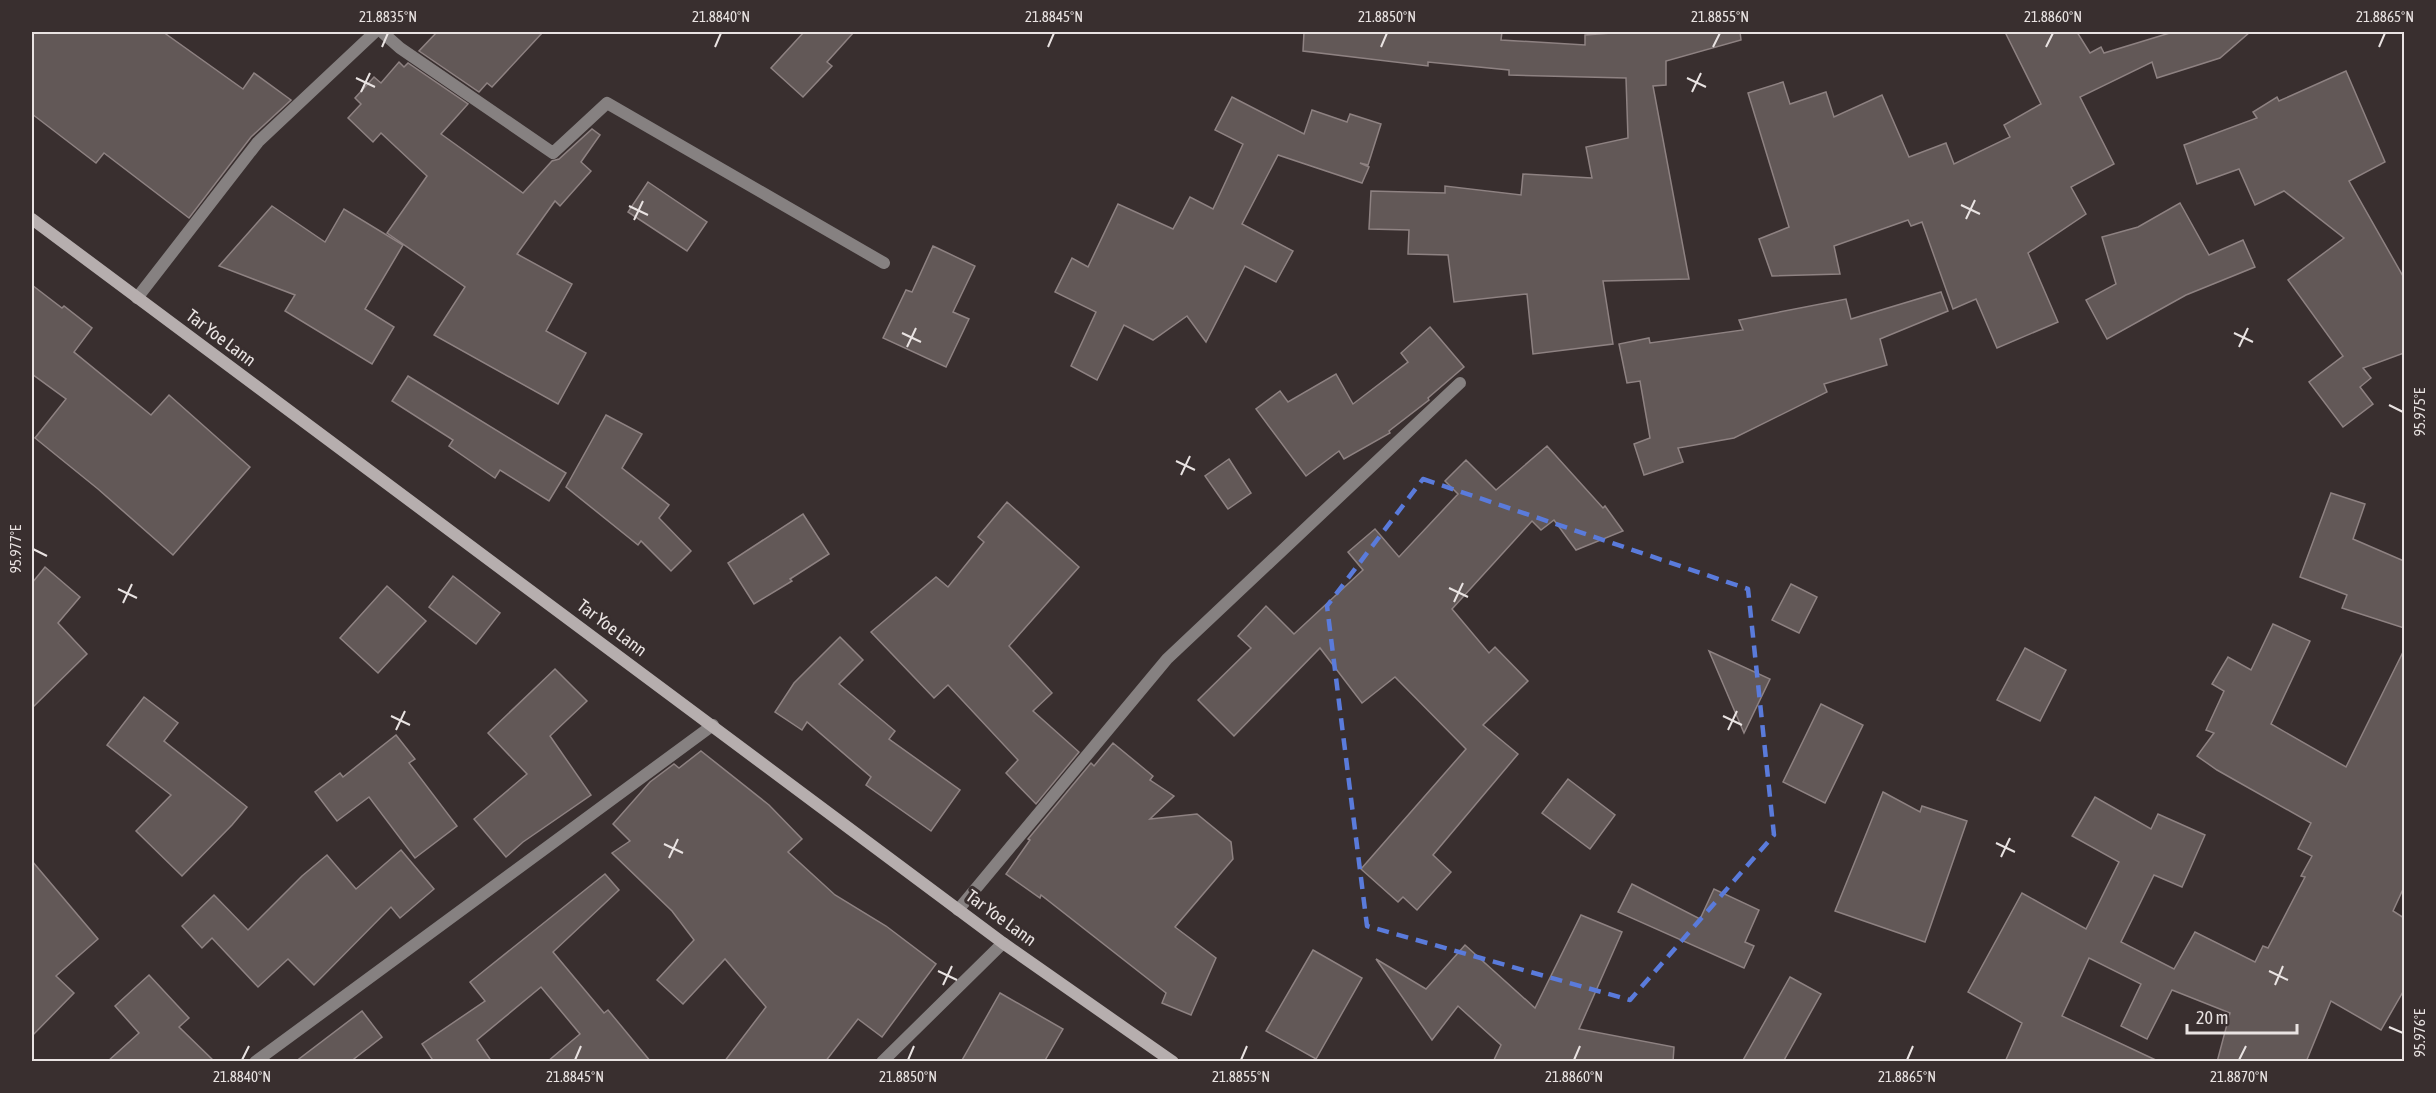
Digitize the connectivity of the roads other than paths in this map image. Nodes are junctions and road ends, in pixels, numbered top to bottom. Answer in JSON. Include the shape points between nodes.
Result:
{"nodes":[{"id":1,"x":375,"y":32,"type":"edge"},
{"id":2,"x":382,"y":32,"type":"edge"},
{"id":3,"x":32,"y":219,"type":"edge"},
{"id":4,"x":884,"y":263,"type":"dead end"},
{"id":5,"x":137,"y":298,"type":"junction"},
{"id":6,"x":1460,"y":382,"type":"dead end"},
{"id":7,"x":713,"y":725,"type":"junction"},
{"id":8,"x":958,"y":910,"type":"junction"},
{"id":9,"x":1003,"y":943,"type":"junction"},
{"id":10,"x":255,"y":1062,"type":"edge"},
{"id":11,"x":882,"y":1062,"type":"edge"},
{"id":12,"x":1173,"y":1062,"type":"edge"}],
"edges":[{"from":1,"to":5,"type":"street","via":[[258,142]]},
{"from":2,"to":4,"type":"street","via":[[553,153],[608,103]]},
{"from":3,"to":5,"type":"main road","name":"Tar Yoe Lann"},
{"from":5,"to":7,"type":"main road","name":"Tar Yoe Lann"},
{"from":6,"to":8,"type":"street","via":[[1167,659]]},
{"from":7,"to":8,"type":"main road","name":"Tar Yoe Lann"},
{"from":7,"to":10,"type":"street"},
{"from":8,"to":9,"type":"main road","name":"Tar Yoe Lann"},
{"from":9,"to":11,"type":"street"},
{"from":9,"to":12,"type":"main road","name":"Tar Yoe Lann"}]}
